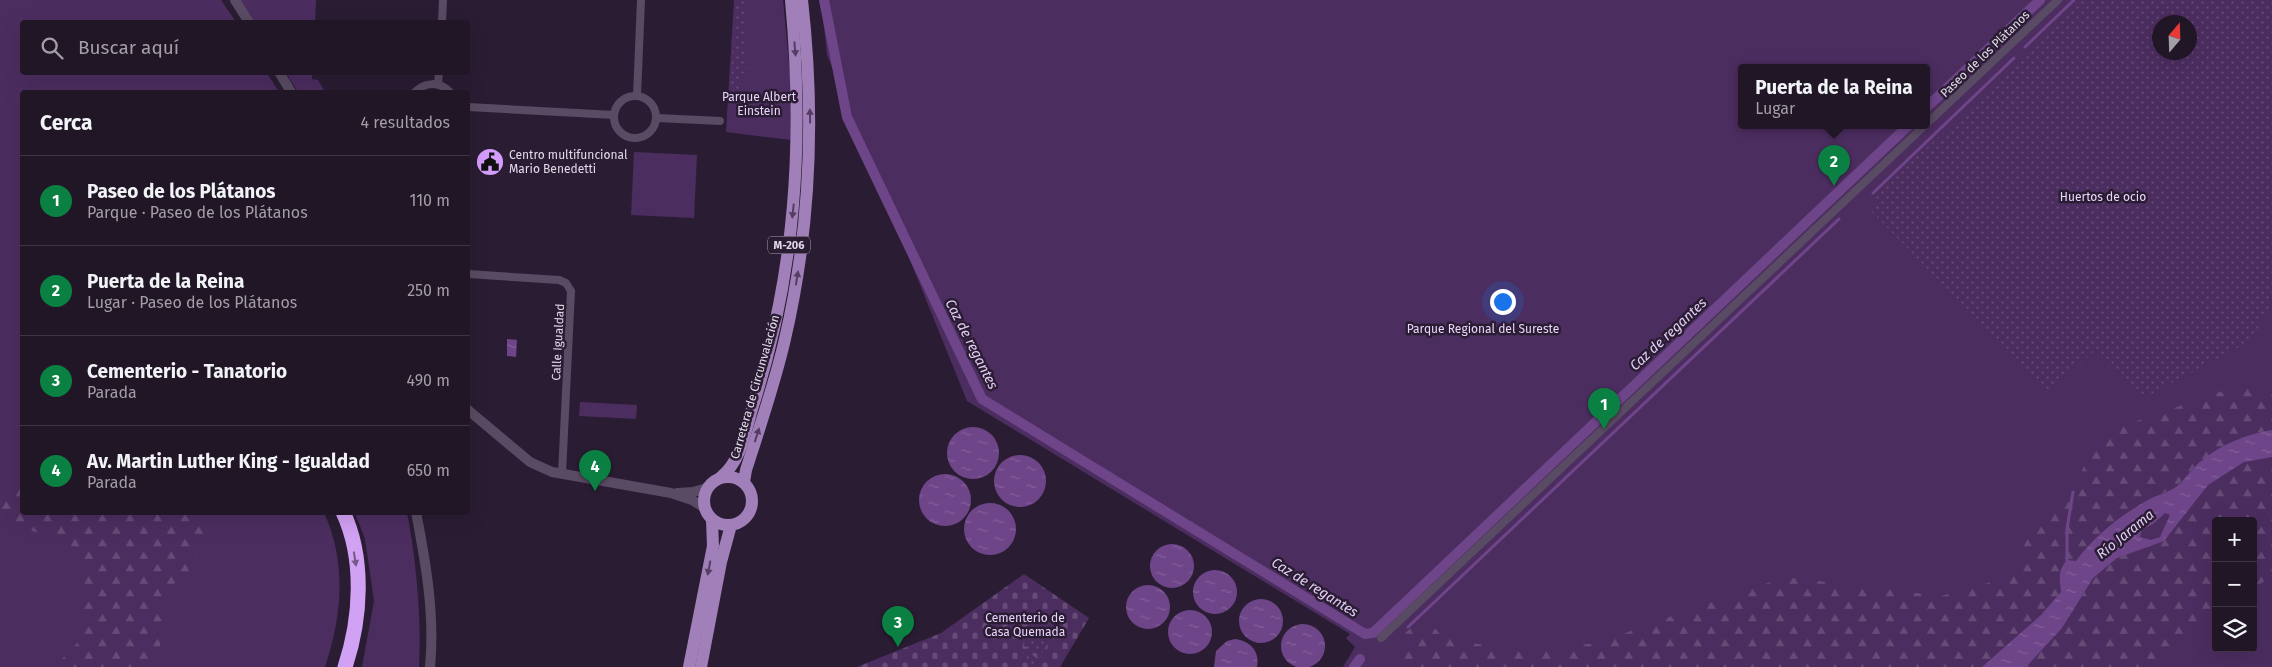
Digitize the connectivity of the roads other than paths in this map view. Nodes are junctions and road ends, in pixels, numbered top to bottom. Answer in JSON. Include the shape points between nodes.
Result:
{"nodes":[{"id":1,"x":235,"y":0,"type":"edge"},
{"id":2,"x":443,"y":0,"type":"edge"},
{"id":3,"x":641,"y":0,"type":"edge"},
{"id":4,"x":790,"y":0,"type":"edge"},
{"id":5,"x":802,"y":0,"type":"edge"},
{"id":6,"x":2058,"y":0,"type":"edge"},
{"id":7,"x":247,"y":20,"type":"edge"},
{"id":8,"x":442,"y":20,"type":"edge"},
{"id":9,"x":281,"y":75,"type":"edge"},
{"id":10,"x":438,"y":75,"type":"edge"},
{"id":11,"x":438,"y":84,"type":"junction"},
{"id":12,"x":290,"y":90,"type":"edge"},
{"id":13,"x":418,"y":90,"type":"edge"},
{"id":14,"x":447,"y":90,"type":"edge"},
{"id":15,"x":637,"y":96,"type":"junction"},
{"id":16,"x":470,"y":107,"type":"edge"},
{"id":17,"x":614,"y":115,"type":"junction"},
{"id":18,"x":656,"y":118,"type":"junction"},
{"id":19,"x":720,"y":121,"type":"dead end"},
{"id":20,"x":1930,"y":121,"type":"edge"},
{"id":21,"x":1921,"y":129,"type":"edge"},
{"id":22,"x":470,"y":274,"type":"edge"},
{"id":23,"x":470,"y":412,"type":"edge"},
{"id":24,"x":562,"y":474,"type":"junction"},
{"id":25,"x":721,"y":477,"type":"junction"},
{"id":26,"x":744,"y":482,"type":"junction"},
{"id":27,"x":707,"y":488,"type":"junction"},
{"id":28,"x":671,"y":493,"type":"junction"},
{"id":29,"x":705,"y":508,"type":"junction"},
{"id":30,"x":344,"y":515,"type":"edge"},
{"id":31,"x":417,"y":515,"type":"edge"},
{"id":32,"x":712,"y":520,"type":"junction"},
{"id":33,"x":731,"y":525,"type":"junction"},
{"id":34,"x":1381,"y":638,"type":"dead end"},
{"id":35,"x":345,"y":667,"type":"edge"},
{"id":36,"x":430,"y":667,"type":"edge"},
{"id":37,"x":689,"y":667,"type":"edge"},
{"id":38,"x":701,"y":667,"type":"edge"}],
"edges":[{"from":1,"to":7,"type":"street"},
{"from":2,"to":8,"type":"street"},
{"from":3,"to":15,"type":"street"},
{"from":4,"to":25,"type":"main road","name":"Carretera de Circunvalación","number":"M-206","one_way":true,"via":[[798,85],[798,134],[797,176],[784,280],[756,399],[734,466]]},
{"from":26,"to":5,"type":"main road","name":"Carretera de Circunvalación","number":"M-206","one_way":true,"via":[[785,339],[804,234],[810,118]]},
{"from":6,"to":20,"type":"street","name":"Paseo de los Plátanos"},
{"from":9,"to":12,"type":"street"},
{"from":10,"to":11,"type":"street"},
{"from":11,"to":13,"type":"street","via":[[424,85]]},
{"from":11,"to":14,"type":"street"},
{"from":15,"to":17,"type":"street","via":[[622,101]]},
{"from":15,"to":18,"type":"street","via":[[652,105]]},
{"from":16,"to":17,"type":"street"},
{"from":17,"to":18,"type":"street","via":[[620,131],[636,138],[649,133]]},
{"from":18,"to":19,"type":"street"},
{"from":21,"to":34,"type":"street","name":"Paseo de los Plátanos"},
{"from":22,"to":24,"type":"street","name":"Calle Igualdad","via":[[559,280],[566,283],[571,291]]},
{"from":23,"to":24,"type":"street","via":[[530,462]]},
{"from":24,"to":28,"type":"street"},
{"from":25,"to":26,"type":"main road","via":[[733,477]]},
{"from":25,"to":27,"type":"main road","number":"M-206"},
{"from":26,"to":33,"type":"main road","via":[[753,496],[752,507],[742,521]]},
{"from":27,"to":28,"type":"street"},
{"from":27,"to":29,"type":"main road"},
{"from":28,"to":29,"type":"street"},
{"from":29,"to":32,"type":"main road"},
{"from":30,"to":35,"type":"highway","one_way":true,"via":[[356,560],[358,594],[357,619]]},
{"from":31,"to":36,"type":"street","via":[[429,588]]},
{"from":32,"to":33,"type":"main road"},
{"from":32,"to":37,"type":"main road","one_way":true,"via":[[713,546]]},
{"from":33,"to":38,"type":"main road","via":[[720,562]]}]}
